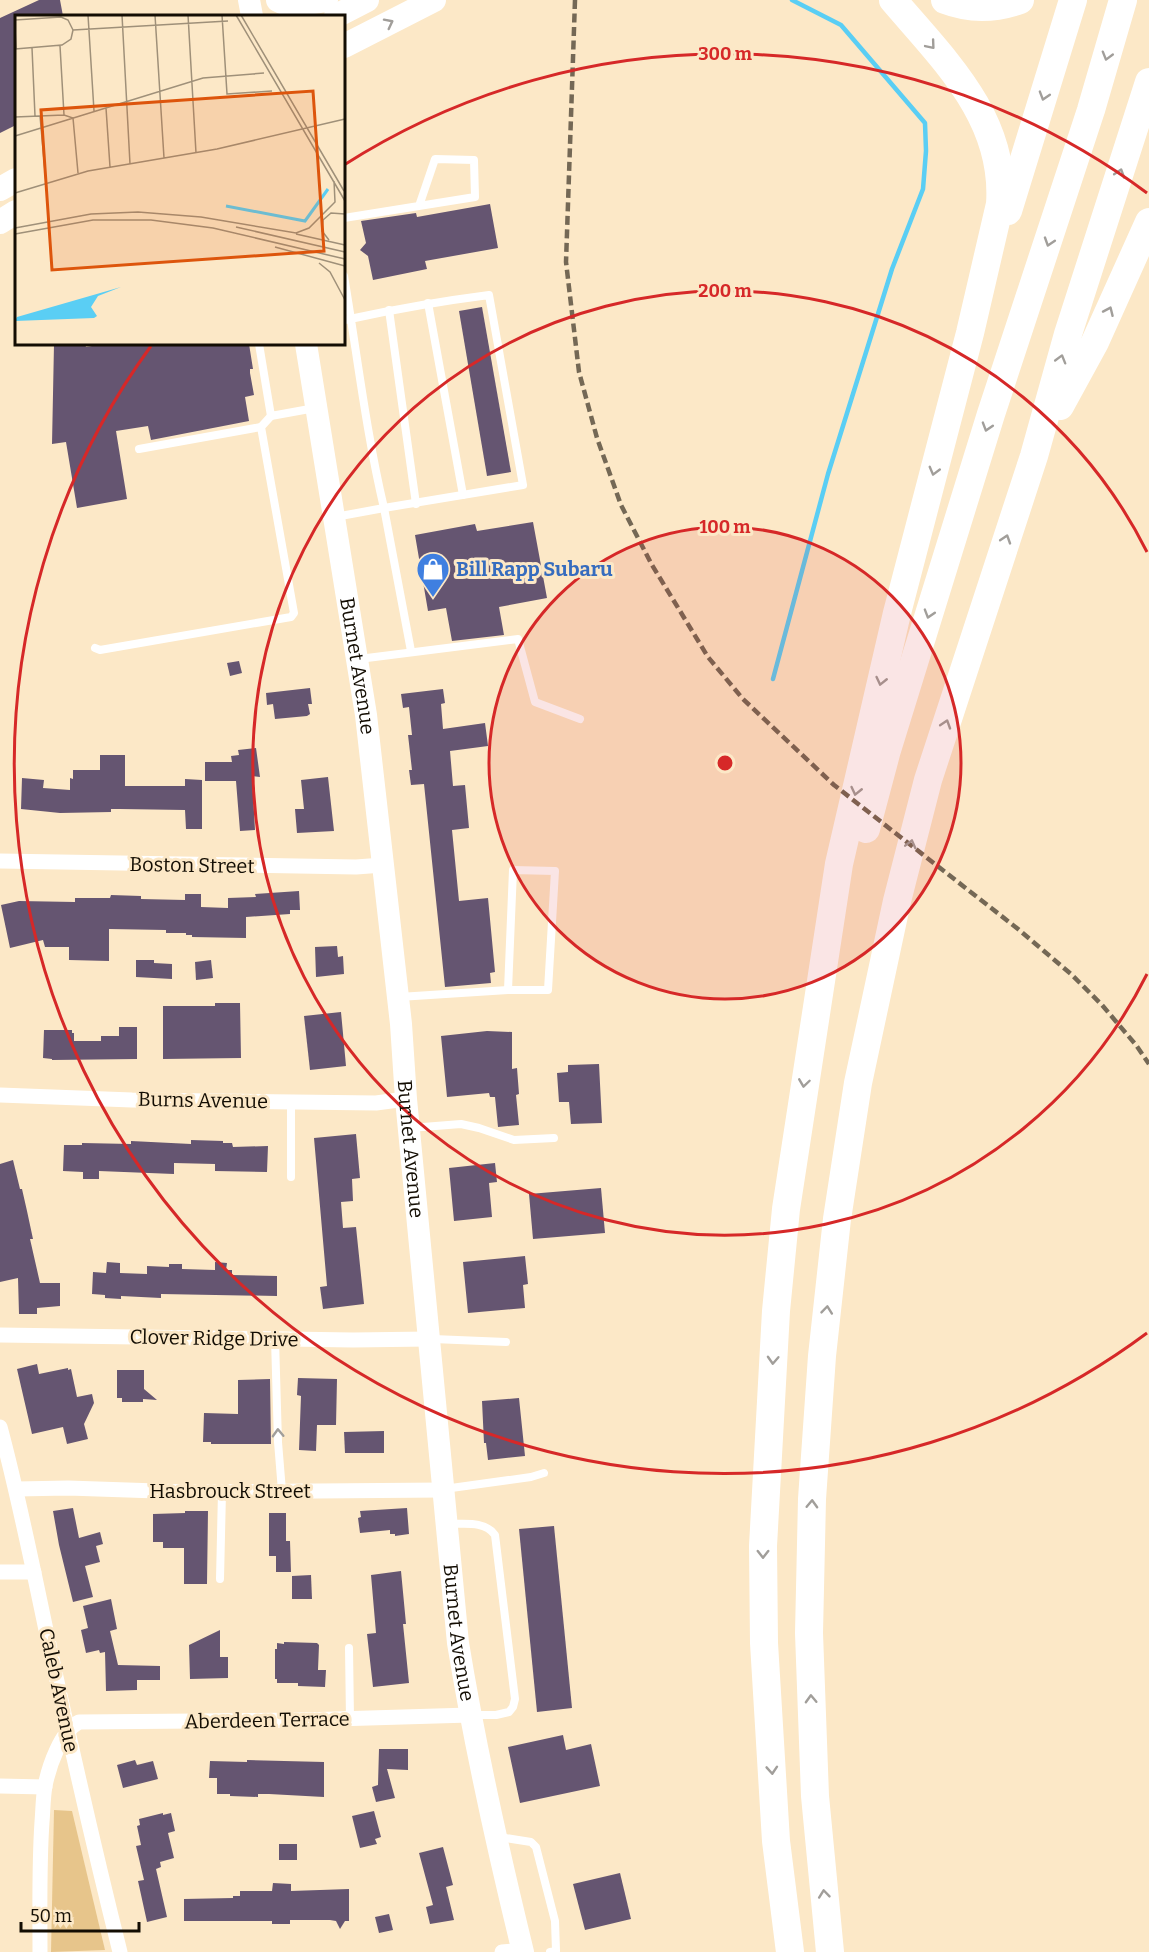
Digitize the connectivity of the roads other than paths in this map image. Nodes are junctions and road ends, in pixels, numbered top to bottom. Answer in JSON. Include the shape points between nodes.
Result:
{"nodes":[{"id":1,"x":249,"y":0,"type":"edge"},
{"id":2,"x":278,"y":0,"type":"edge"},
{"id":3,"x":326,"y":0,"type":"edge"},
{"id":4,"x":367,"y":0,"type":"edge"},
{"id":5,"x":434,"y":0,"type":"edge"},
{"id":6,"x":894,"y":0,"type":"edge"},
{"id":7,"x":945,"y":0,"type":"edge"},
{"id":8,"x":1020,"y":0,"type":"edge"},
{"id":9,"x":1073,"y":0,"type":"edge"},
{"id":10,"x":1123,"y":0,"type":"edge"},
{"id":11,"x":252,"y":15,"type":"edge"},
{"id":12,"x":338,"y":15,"type":"edge"},
{"id":13,"x":345,"y":45,"type":"edge"},
{"id":14,"x":1149,"y":82,"type":"edge"},
{"id":15,"x":15,"y":181,"type":"edge"},
{"id":16,"x":0,"y":189,"type":"edge"},
{"id":17,"x":419,"y":206,"type":"junction"},
{"id":18,"x":15,"y":213,"type":"edge"},
{"id":19,"x":345,"y":218,"type":"edge"},
{"id":20,"x":0,"y":222,"type":"edge"},
{"id":21,"x":1149,"y":222,"type":"edge"},
{"id":22,"x":345,"y":290,"type":"edge"},
{"id":23,"x":428,"y":303,"type":"junction"},
{"id":24,"x":389,"y":310,"type":"junction"},
{"id":25,"x":347,"y":319,"type":"edge"},
{"id":26,"x":970,"y":333,"type":"junction"},
{"id":27,"x":259,"y":345,"type":"edge"},
{"id":28,"x":306,"y":345,"type":"edge"},
{"id":29,"x":316,"y":408,"type":"junction"},
{"id":30,"x":271,"y":416,"type":"junction"},
{"id":31,"x":261,"y":427,"type":"junction"},
{"id":32,"x":140,"y":449,"type":"dead end"},
{"id":33,"x":1034,"y":456,"type":"junction"},
{"id":34,"x":463,"y":495,"type":"junction"},
{"id":35,"x":416,"y":504,"type":"junction"},
{"id":36,"x":384,"y":508,"type":"junction"},
{"id":37,"x":334,"y":518,"type":"junction"},
{"id":38,"x":95,"y":648,"type":"dead end"},
{"id":39,"x":411,"y":651,"type":"junction"},
{"id":40,"x":357,"y":660,"type":"junction"},
{"id":41,"x":580,"y":719,"type":"dead end"},
{"id":42,"x":878,"y":742,"type":"junction"},
{"id":43,"x":0,"y":861,"type":"edge"},
{"id":44,"x":384,"y":865,"type":"junction"},
{"id":45,"x":508,"y":990,"type":"junction"},
{"id":46,"x":398,"y":997,"type":"junction"},
{"id":47,"x":0,"y":1095,"type":"edge"},
{"id":48,"x":406,"y":1100,"type":"junction"},
{"id":49,"x":291,"y":1102,"type":"junction"},
{"id":50,"x":409,"y":1128,"type":"junction"},
{"id":51,"x":554,"y":1138,"type":"dead end"},
{"id":52,"x":291,"y":1176,"type":"dead end"},
{"id":53,"x":0,"y":1335,"type":"edge"},
{"id":54,"x":275,"y":1339,"type":"junction"},
{"id":55,"x":429,"y":1339,"type":"junction"},
{"id":56,"x":506,"y":1342,"type":"dead end"},
{"id":57,"x":0,"y":1427,"type":"edge"},
{"id":58,"x":544,"y":1473,"type":"dead end"},
{"id":59,"x":17,"y":1489,"type":"junction"},
{"id":60,"x":443,"y":1490,"type":"junction"},
{"id":61,"x":282,"y":1491,"type":"junction"},
{"id":62,"x":222,"y":1492,"type":"junction"},
{"id":63,"x":446,"y":1524,"type":"junction"},
{"id":64,"x":0,"y":1572,"type":"edge"},
{"id":65,"x":34,"y":1572,"type":"junction"},
{"id":66,"x":220,"y":1579,"type":"dead end"},
{"id":67,"x":349,"y":1648,"type":"dead end"},
{"id":68,"x":470,"y":1715,"type":"junction"},
{"id":69,"x":350,"y":1719,"type":"junction"},
{"id":70,"x":68,"y":1731,"type":"junction"},
{"id":71,"x":0,"y":1786,"type":"edge"},
{"id":72,"x":45,"y":1787,"type":"junction"},
{"id":73,"x":495,"y":1836,"type":"junction"},
{"id":74,"x":516,"y":1951,"type":"edge"},
{"id":75,"x":40,"y":1952,"type":"edge"},
{"id":76,"x":120,"y":1952,"type":"edge"},
{"id":77,"x":550,"y":1952,"type":"edge"},
{"id":78,"x":790,"y":1952,"type":"edge"},
{"id":79,"x":830,"y":1952,"type":"edge"}],
"edges":[{"from":1,"to":11,"type":"street"},
{"from":2,"to":3,"type":"main road","via":[[291,6]]},
{"from":4,"to":12,"type":"main road"},
{"from":13,"to":5,"type":"main road","one_way":true},
{"from":6,"to":26,"type":"highway","one_way":true,"via":[[972,96],[993,143],[1000,204]]},
{"from":7,"to":8,"type":"highway","via":[[985,8]]},
{"from":9,"to":26,"type":"highway","one_way":true},
{"from":10,"to":42,"type":"highway","one_way":true,"via":[[991,414]]},
{"from":33,"to":14,"type":"highway","one_way":true,"via":[[1068,334]]},
{"from":15,"to":16,"type":"main road"},
{"from":17,"to":17,"type":"lane","via":[[435,159],[474,160],[476,197]]},
{"from":17,"to":19,"type":"lane"},
{"from":18,"to":20,"type":"main road"},
{"from":33,"to":21,"type":"highway","one_way":true,"via":[[1095,342]]},
{"from":22,"to":25,"type":"lane"},
{"from":23,"to":24,"type":"lane"},
{"from":23,"to":34,"type":"lane"},
{"from":23,"to":34,"type":"lane","via":[[489,295],[523,486]]},
{"from":24,"to":25,"type":"lane"},
{"from":24,"to":35,"type":"lane"},
{"from":25,"to":36,"type":"lane"},
{"from":26,"to":42,"type":"highway","one_way":true,"via":[[897,613]]},
{"from":27,"to":30,"type":"lane"},
{"from":28,"to":29,"type":"street","name":"Burnet Avenue"},
{"from":29,"to":30,"type":"lane"},
{"from":29,"to":37,"type":"street","name":"Burnet Avenue"},
{"from":30,"to":31,"type":"lane"},
{"from":31,"to":32,"type":"lane"},
{"from":31,"to":38,"type":"lane","via":[[294,613],[291,617]]},
{"from":79,"to":33,"type":"highway","one_way":true,"via":[[814,1796],[809,1633],[812,1499],[837,1219],[858,1083],[928,780]]},
{"from":34,"to":35,"type":"lane"},
{"from":35,"to":36,"type":"lane"},
{"from":36,"to":37,"type":"lane"},
{"from":36,"to":39,"type":"lane"},
{"from":37,"to":40,"type":"street","name":"Burnet Avenue"},
{"from":39,"to":40,"type":"lane"},
{"from":39,"to":41,"type":"lane","via":[[518,639],[535,702]]},
{"from":40,"to":44,"type":"street","name":"Burnet Avenue"},
{"from":42,"to":78,"type":"highway","one_way":true,"via":[[813,1025],[784,1220],[775,1322],[763,1546],[764,1643],[776,1841]]},
{"from":43,"to":44,"type":"street","name":"Boston Street"},
{"from":44,"to":46,"type":"street","name":"Burnet Avenue"},
{"from":45,"to":45,"type":"lane","via":[[548,990],[555,872],[513,870]]},
{"from":45,"to":46,"type":"lane"},
{"from":46,"to":48,"type":"street","name":"Burnet Avenue"},
{"from":47,"to":49,"type":"street","name":"Burns Avenue"},
{"from":48,"to":49,"type":"street","name":"Burns Avenue"},
{"from":48,"to":50,"type":"street","name":"Burnet Avenue"},
{"from":49,"to":52,"type":"lane"},
{"from":50,"to":51,"type":"lane","via":[[461,1124],[514,1140]]},
{"from":50,"to":55,"type":"street","name":"Burnet Avenue"},
{"from":53,"to":54,"type":"street","name":"Clover Ridge Drive"},
{"from":54,"to":55,"type":"street","name":"Clover Ridge Drive"},
{"from":61,"to":54,"type":"lane","one_way":true},
{"from":55,"to":56,"type":"lane"},
{"from":55,"to":60,"type":"street","name":"Burnet Avenue"},
{"from":57,"to":59,"type":"street","name":"Caleb Avenue"},
{"from":58,"to":60,"type":"lane"},
{"from":59,"to":62,"type":"street","name":"Hasbrouck Street"},
{"from":59,"to":65,"type":"street","name":"Caleb Avenue"},
{"from":60,"to":61,"type":"street","name":"Hasbrouck Street"},
{"from":60,"to":63,"type":"street","name":"Burnet Avenue"},
{"from":61,"to":62,"type":"street","name":"Hasbrouck Street"},
{"from":62,"to":66,"type":"lane"},
{"from":63,"to":68,"type":"street","name":"Burnet Avenue"},
{"from":63,"to":68,"type":"lane","via":[[482,1525],[495,1535],[515,1699],[509,1712]]},
{"from":64,"to":65,"type":"street"},
{"from":65,"to":70,"type":"street","name":"Caleb Avenue"},
{"from":67,"to":69,"type":"lane"},
{"from":68,"to":69,"type":"street","name":"Aberdeen Terrace"},
{"from":68,"to":73,"type":"street","name":"Burnet Avenue"},
{"from":69,"to":70,"type":"street","name":"Aberdeen Terrace","via":[[79,1722]]},
{"from":70,"to":72,"type":"street","via":[[53,1757]]},
{"from":70,"to":76,"type":"street","name":"Caleb Avenue"},
{"from":71,"to":72,"type":"street"},
{"from":72,"to":75,"type":"street"},
{"from":73,"to":74,"type":"street","name":"Burnet Avenue"},
{"from":73,"to":77,"type":"lane","via":[[531,1842],[536,1847],[555,1921],[556,1951]]}]}
